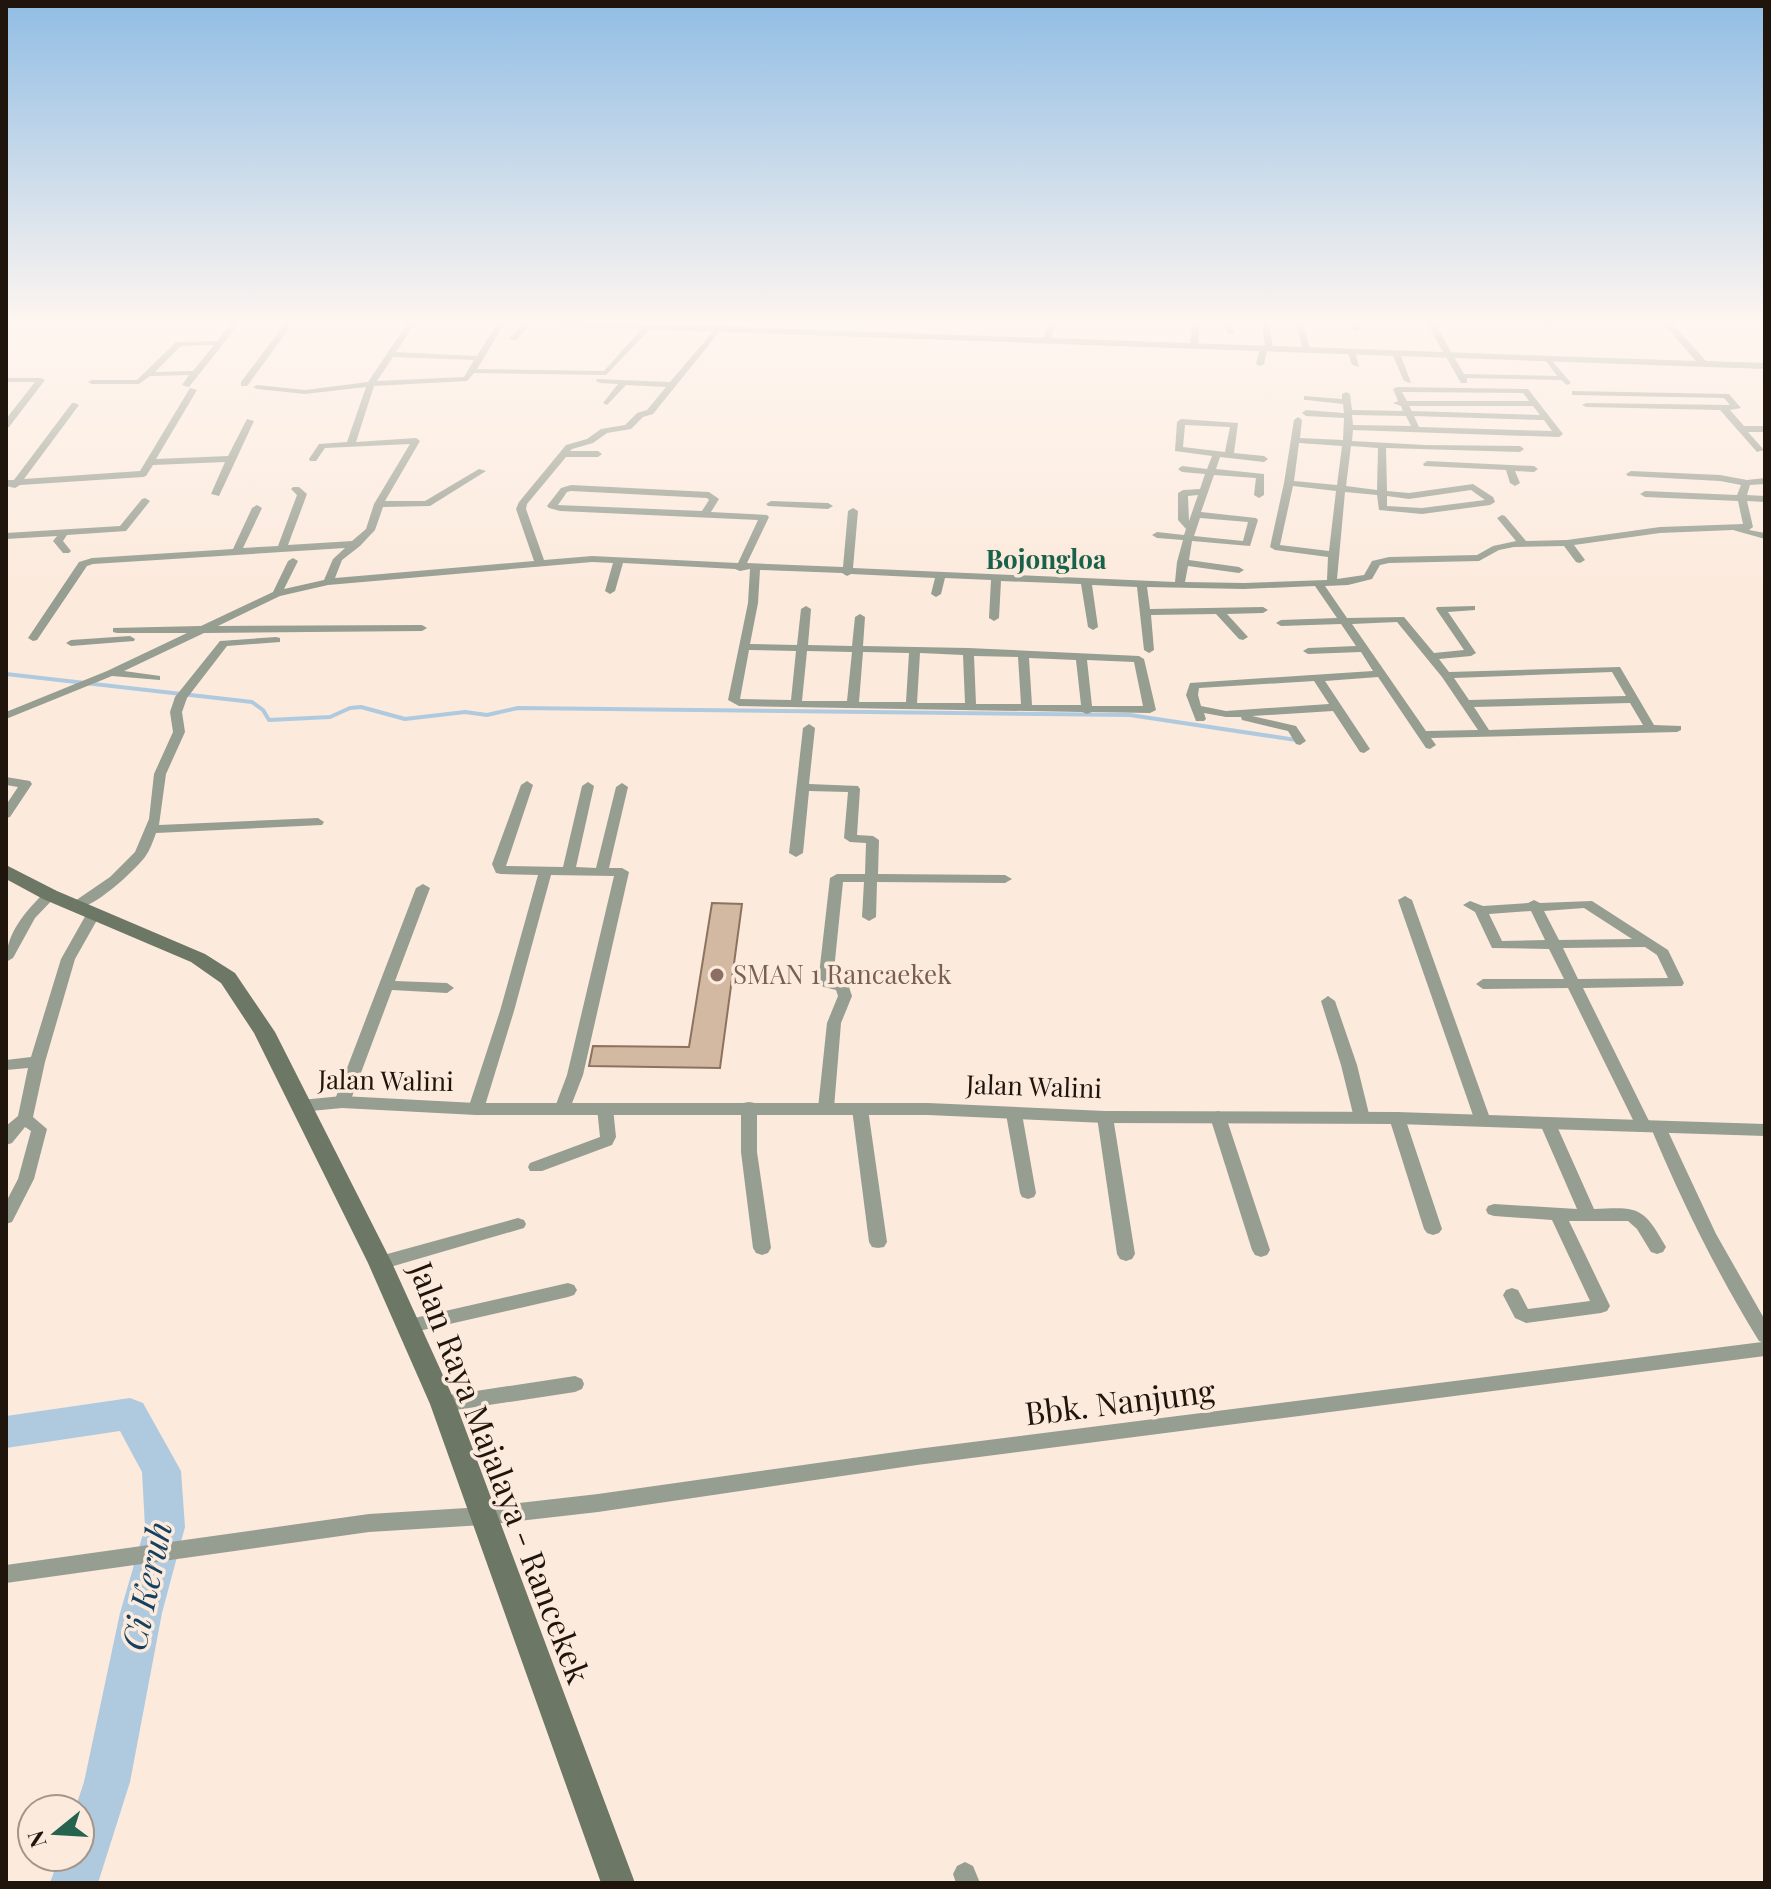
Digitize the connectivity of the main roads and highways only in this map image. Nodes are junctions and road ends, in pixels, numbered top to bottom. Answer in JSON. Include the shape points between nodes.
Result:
{"nodes":[{"id":1,"x":9,"y":878,"type":"edge"},
{"id":2,"x":618,"y":1883,"type":"edge"}],
"edges":[{"from":1,"to":2,"type":"main road","name":"Jalan Raya Majalaya - Rancekek","via":[[198,958],[228,978],[264,1032],[380,1263],[443,1404]]}]}
